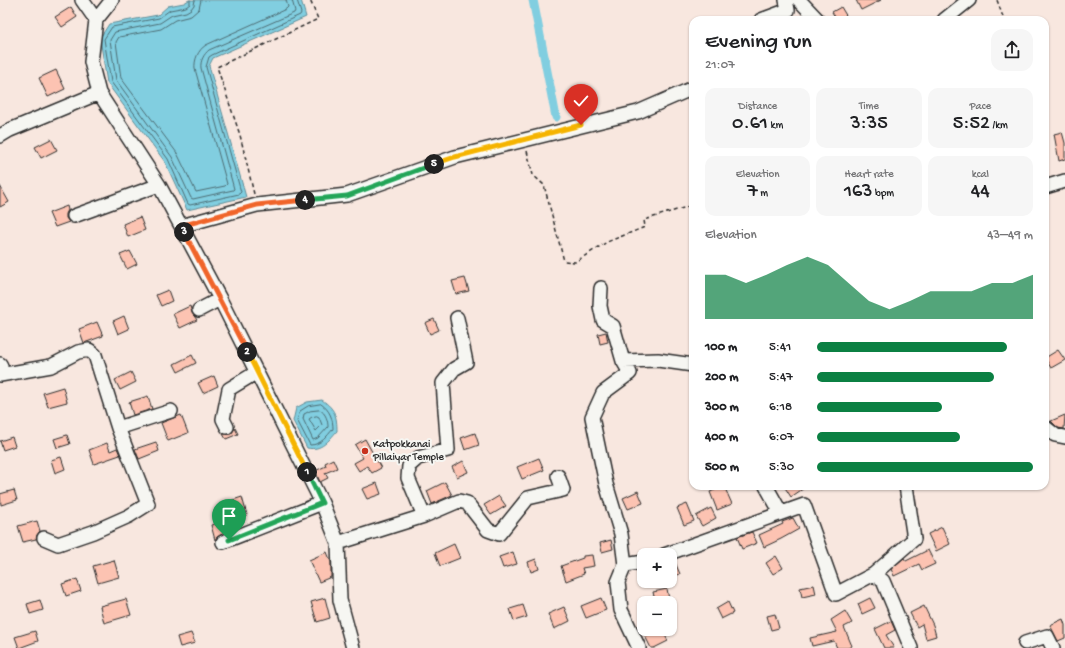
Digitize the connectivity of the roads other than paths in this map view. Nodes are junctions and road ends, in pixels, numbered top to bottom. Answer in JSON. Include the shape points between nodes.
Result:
{"nodes":[{"id":1,"x":82,"y":0,"type":"edge"},
{"id":2,"x":112,"y":0,"type":"edge"},
{"id":3,"x":786,"y":0,"type":"edge"},
{"id":4,"x":798,"y":0,"type":"edge"},
{"id":5,"x":969,"y":0,"type":"edge"},
{"id":6,"x":772,"y":16,"type":"edge"},
{"id":7,"x":814,"y":16,"type":"edge"},
{"id":8,"x":949,"y":16,"type":"edge"},
{"id":9,"x":96,"y":20,"type":"junction"},
{"id":10,"x":689,"y":90,"type":"edge"},
{"id":11,"x":99,"y":93,"type":"junction"},
{"id":12,"x":0,"y":136,"type":"edge"},
{"id":13,"x":1065,"y":181,"type":"edge"},
{"id":14,"x":159,"y":185,"type":"junction"},
{"id":15,"x":1049,"y":186,"type":"edge"},
{"id":16,"x":74,"y":216,"type":"dead end"},
{"id":17,"x":181,"y":226,"type":"junction"},
{"id":18,"x":601,"y":288,"type":"dead end"},
{"id":19,"x":220,"y":299,"type":"junction"},
{"id":20,"x":199,"y":310,"type":"dead end"},
{"id":21,"x":457,"y":318,"type":"dead end"},
{"id":22,"x":623,"y":361,"type":"junction"},
{"id":23,"x":0,"y":364,"type":"edge"},
{"id":24,"x":689,"y":364,"type":"edge"},
{"id":25,"x":0,"y":369,"type":"edge"},
{"id":26,"x":257,"y":372,"type":"junction"},
{"id":27,"x":0,"y":375,"type":"edge"},
{"id":28,"x":171,"y":411,"type":"dead end"},
{"id":29,"x":227,"y":427,"type":"dead end"},
{"id":30,"x":118,"y":428,"type":"junction"},
{"id":31,"x":1049,"y":430,"type":"edge"},
{"id":32,"x":1065,"y":437,"type":"edge"},
{"id":33,"x":558,"y":476,"type":"dead end"},
{"id":34,"x":768,"y":490,"type":"edge"},
{"id":35,"x":907,"y":490,"type":"edge"},
{"id":36,"x":322,"y":503,"type":"junction"},
{"id":37,"x":781,"y":513,"type":"junction"},
{"id":38,"x":424,"y":516,"type":"junction"},
{"id":39,"x":44,"y":538,"type":"dead end"},
{"id":40,"x":223,"y":542,"type":"dead end"},
{"id":41,"x":338,"y":543,"type":"junction"},
{"id":42,"x":677,"y":550,"type":"edge"},
{"id":43,"x":637,"y":563,"type":"edge"},
{"id":44,"x":625,"y":565,"type":"junction"},
{"id":45,"x":874,"y":574,"type":"junction"},
{"id":46,"x":1025,"y":643,"type":"dead end"},
{"id":47,"x":353,"y":648,"type":"edge"},
{"id":48,"x":639,"y":648,"type":"edge"},
{"id":49,"x":911,"y":648,"type":"edge"},
{"id":50,"x":1053,"y":648,"type":"edge"}],
"edges":[{"from":1,"to":9,"type":"street"},
{"from":2,"to":9,"type":"street"},
{"from":3,"to":6,"type":"street","via":[[788,10]]},
{"from":4,"to":7,"type":"street"},
{"from":5,"to":8,"type":"street"},
{"from":9,"to":11,"type":"street","via":[[91,62]]},
{"from":10,"to":17,"type":"street","via":[[638,112],[455,157],[347,196],[257,205]]},
{"from":11,"to":12,"type":"street"},
{"from":11,"to":14,"type":"street"},
{"from":13,"to":15,"type":"street"},
{"from":14,"to":16,"type":"street"},
{"from":14,"to":17,"type":"street"},
{"from":17,"to":19,"type":"street"},
{"from":18,"to":22,"type":"street","via":[[600,306],[603,320],[613,326]]},
{"from":19,"to":20,"type":"street"},
{"from":19,"to":26,"type":"street"},
{"from":21,"to":38,"type":"street","via":[[466,362],[454,369],[444,383],[448,450],[418,458],[409,466],[408,478]]},
{"from":22,"to":24,"type":"street","via":[[658,360]]},
{"from":22,"to":44,"type":"street","via":[[630,373],[603,393],[592,417],[606,484],[621,534]]},
{"from":23,"to":25,"type":"street"},
{"from":26,"to":29,"type":"street","via":[[229,389],[223,419]]},
{"from":26,"to":36,"type":"street"},
{"from":27,"to":30,"type":"street","via":[[51,366],[78,352],[89,350],[95,355]]},
{"from":28,"to":30,"type":"street"},
{"from":30,"to":39,"type":"street","via":[[148,504],[129,516],[93,532],[58,544]]},
{"from":31,"to":32,"type":"street","via":[[1055,435]]},
{"from":33,"to":38,"type":"street","via":[[563,490],[528,498],[499,534],[488,530],[467,503],[460,501]]},
{"from":34,"to":37,"type":"street"},
{"from":35,"to":45,"type":"street","via":[[914,539]]},
{"from":36,"to":40,"type":"street"},
{"from":36,"to":41,"type":"street"},
{"from":37,"to":42,"type":"street"},
{"from":37,"to":45,"type":"street","via":[[804,505],[836,594]]},
{"from":38,"to":41,"type":"street"},
{"from":41,"to":47,"type":"street","via":[[340,600]]},
{"from":43,"to":44,"type":"street"},
{"from":44,"to":48,"type":"street","via":[[618,582],[621,610]]},
{"from":45,"to":49,"type":"street","via":[[883,581]]},
{"from":46,"to":50,"type":"street","via":[[1047,636]]}]}
